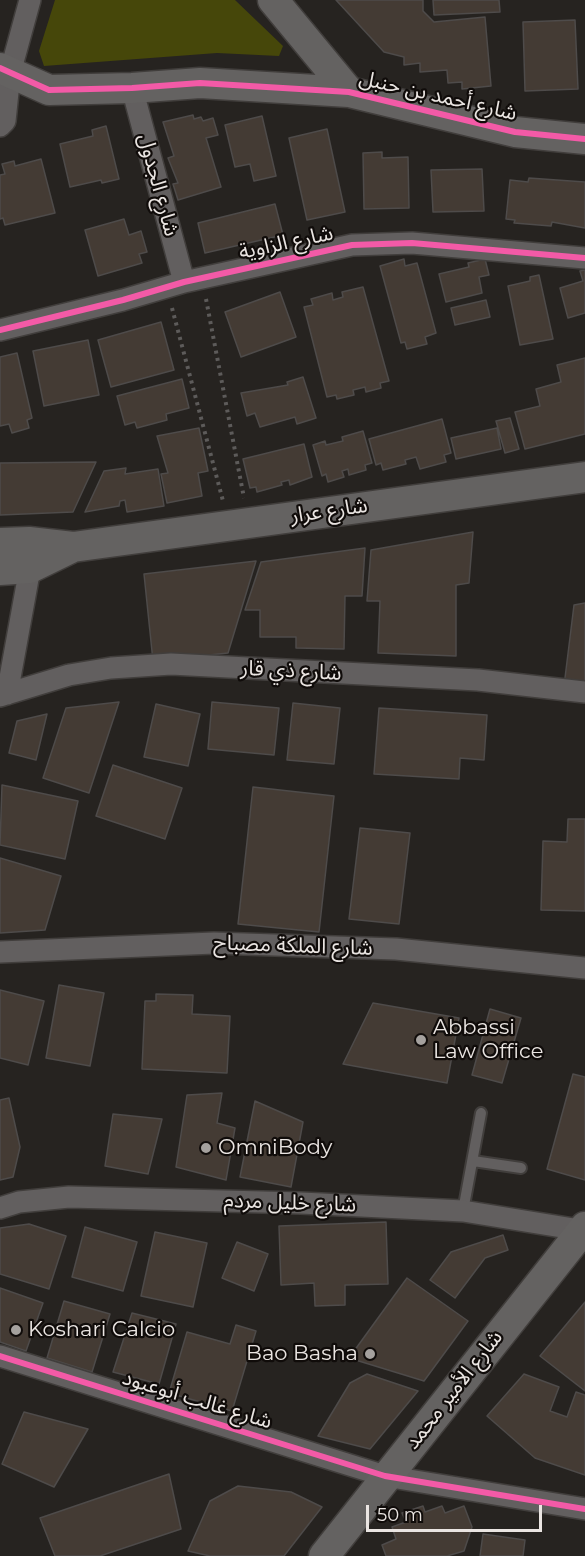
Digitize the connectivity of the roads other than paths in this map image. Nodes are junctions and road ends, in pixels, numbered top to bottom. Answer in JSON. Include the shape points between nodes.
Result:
{"nodes":[{"id":1,"x":30,"y":0,"type":"edge"},
{"id":2,"x":273,"y":0,"type":"edge"},
{"id":3,"x":5,"y":70,"type":"edge"},
{"id":4,"x":132,"y":88,"type":"junction"},
{"id":5,"x":349,"y":92,"type":"junction"},
{"id":6,"x":0,"y":126,"type":"edge"},
{"id":7,"x":585,"y":139,"type":"edge"},
{"id":8,"x":585,"y":258,"type":"edge"},
{"id":9,"x":184,"y":282,"type":"junction"},
{"id":10,"x":0,"y":330,"type":"edge"},
{"id":11,"x":585,"y":477,"type":"edge"},
{"id":12,"x":20,"y":551,"type":"edge"},
{"id":13,"x":0,"y":570,"type":"edge"},
{"id":14,"x":585,"y":692,"type":"edge"},
{"id":15,"x":3,"y":695,"type":"edge"},
{"id":16,"x":0,"y":952,"type":"edge"},
{"id":17,"x":585,"y":968,"type":"edge"},
{"id":18,"x":482,"y":1113,"type":"dead end"},
{"id":19,"x":473,"y":1161,"type":"junction"},
{"id":20,"x":521,"y":1168,"type":"dead end"},
{"id":21,"x":0,"y":1208,"type":"edge"},
{"id":22,"x":464,"y":1211,"type":"junction"},
{"id":23,"x":583,"y":1228,"type":"edge"},
{"id":24,"x":0,"y":1356,"type":"edge"},
{"id":25,"x":385,"y":1476,"type":"junction"},
{"id":26,"x":585,"y":1509,"type":"edge"},
{"id":27,"x":325,"y":1556,"type":"edge"}],
"edges":[{"from":1,"to":3,"type":"street"},
{"from":2,"to":5,"type":"street"},
{"from":3,"to":4,"type":"street","name":"شارع أحمد بن حنبل","via":[[49,90]]},
{"from":3,"to":6,"type":"street","via":[[4,121]]},
{"from":4,"to":5,"type":"street","name":"شارع أحمد بن حنبل","via":[[200,83]]},
{"from":4,"to":9,"type":"street","name":"شارع الجدول"},
{"from":5,"to":7,"type":"street","name":"شارع أحمد بن حنبل","via":[[515,132]]},
{"from":8,"to":9,"type":"street","name":"شارع الزاوية","via":[[381,243],[352,245]]},
{"from":9,"to":10,"type":"street","name":"شارع الزاوية"},
{"from":11,"to":12,"type":"street","name":"شارع عرار"},
{"from":12,"to":13,"type":"street","name":"شارع عرار"},
{"from":12,"to":15,"type":"street"},
{"from":14,"to":15,"type":"street","name":"شارع ذي قار","via":[[478,680],[171,664],[69,675]]},
{"from":16,"to":17,"type":"street","name":"شارع الملكة مصباح","via":[[226,943],[396,949]]},
{"from":18,"to":19,"type":"lane"},
{"from":19,"to":20,"type":"lane"},
{"from":19,"to":22,"type":"lane"},
{"from":21,"to":22,"type":"street","name":"شارع خليل مردم","via":[[69,1197]]},
{"from":22,"to":23,"type":"street","name":"شارع خليل مردم"},
{"from":23,"to":25,"type":"street","name":"شارع الأمير محمد"},
{"from":24,"to":25,"type":"street","name":"شارع غالب أبوعبود"},
{"from":25,"to":26,"type":"street","name":"شارع غالب أبوعبود"},
{"from":25,"to":27,"type":"street","name":"شارع الأمير محمد"}]}
